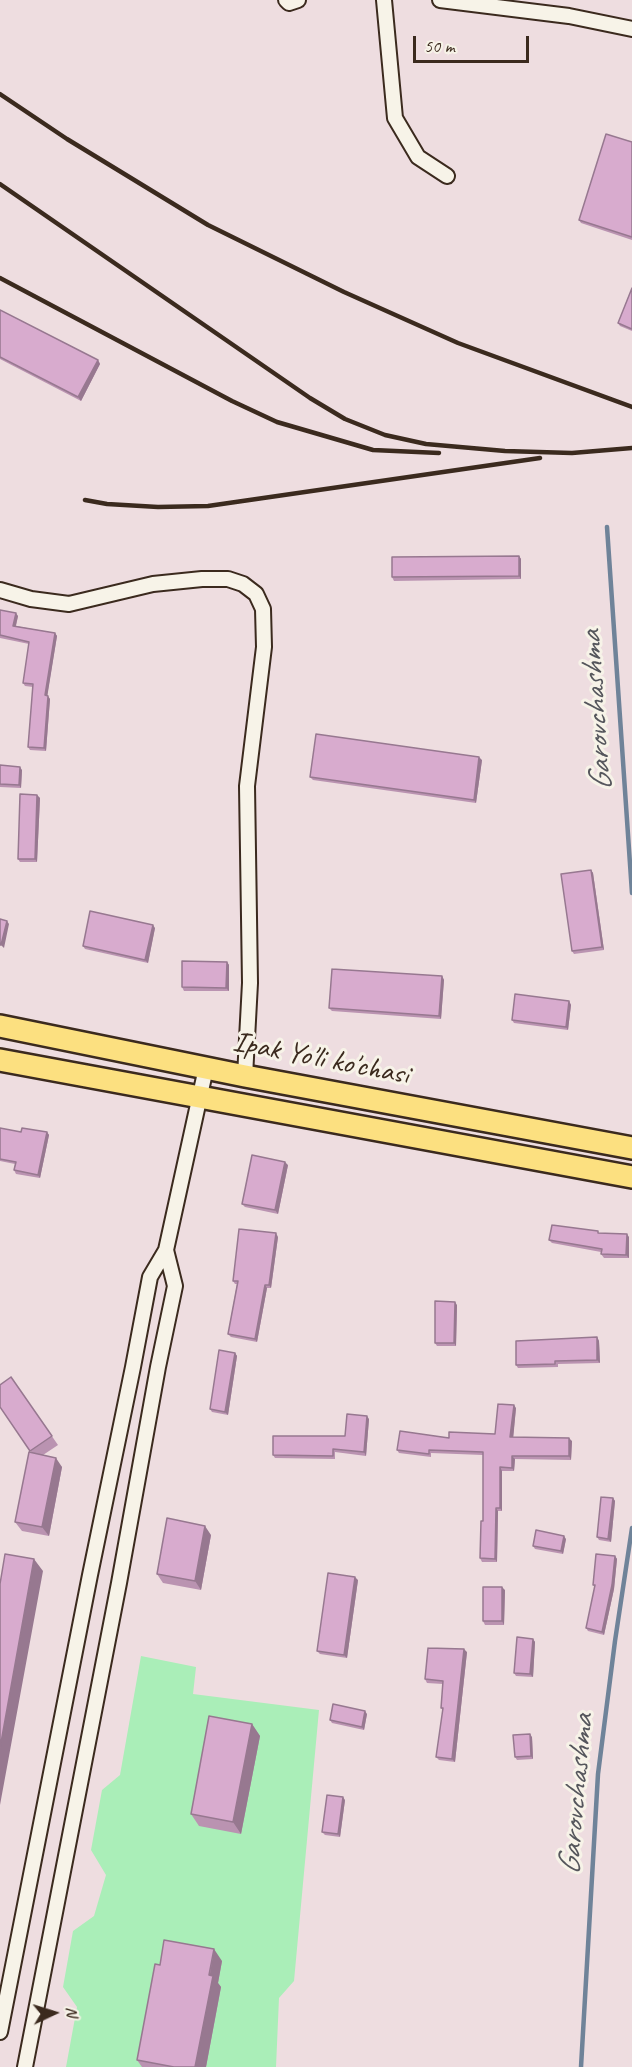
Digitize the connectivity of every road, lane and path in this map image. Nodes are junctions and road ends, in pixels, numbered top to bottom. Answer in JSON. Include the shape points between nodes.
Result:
{"nodes":[{"id":1,"x":286,"y":0,"type":"edge"},
{"id":2,"x":298,"y":0,"type":"edge"},
{"id":3,"x":384,"y":0,"type":"edge"},
{"id":4,"x":440,"y":0,"type":"edge"},
{"id":5,"x":632,"y":29,"type":"edge"},
{"id":6,"x":447,"y":176,"type":"dead end"},
{"id":7,"x":0,"y":590,"type":"edge"},
{"id":8,"x":0,"y":1026,"type":"edge"},
{"id":9,"x":0,"y":1060,"type":"edge"},
{"id":10,"x":206,"y":1068,"type":"junction"},
{"id":11,"x":245,"y":1076,"type":"junction"},
{"id":12,"x":200,"y":1098,"type":"junction"},
{"id":13,"x":632,"y":1148,"type":"edge"},
{"id":14,"x":632,"y":1177,"type":"edge"},
{"id":15,"x":166,"y":1250,"type":"junction"},
{"id":16,"x":0,"y":2032,"type":"edge"},
{"id":17,"x":25,"y":2067,"type":"edge"}],
"edges":[{"from":1,"to":2,"type":"street"},
{"from":3,"to":6,"type":"street","via":[[395,118],[418,157]]},
{"from":4,"to":5,"type":"street","via":[[569,16]]},
{"from":7,"to":11,"type":"street","via":[[57,604],[153,584],[228,579],[256,594],[262,609],[264,647],[247,786],[250,983]]},
{"from":8,"to":10,"type":"main road","name":"Ipak Yo'li ko'chasi"},
{"from":9,"to":12,"type":"main road","name":"Ipak Yo'li ko'chasi"},
{"from":10,"to":11,"type":"main road","name":"Ipak Yo'li ko'chasi"},
{"from":10,"to":12,"type":"street"},
{"from":11,"to":13,"type":"main road","name":"Ipak Yo'li ko'chasi"},
{"from":12,"to":14,"type":"main road","name":"Ipak Yo'li ko'chasi"},
{"from":12,"to":15,"type":"street"},
{"from":15,"to":16,"type":"street","via":[[150,1277]]},
{"from":15,"to":17,"type":"street","via":[[175,1286]]}]}
